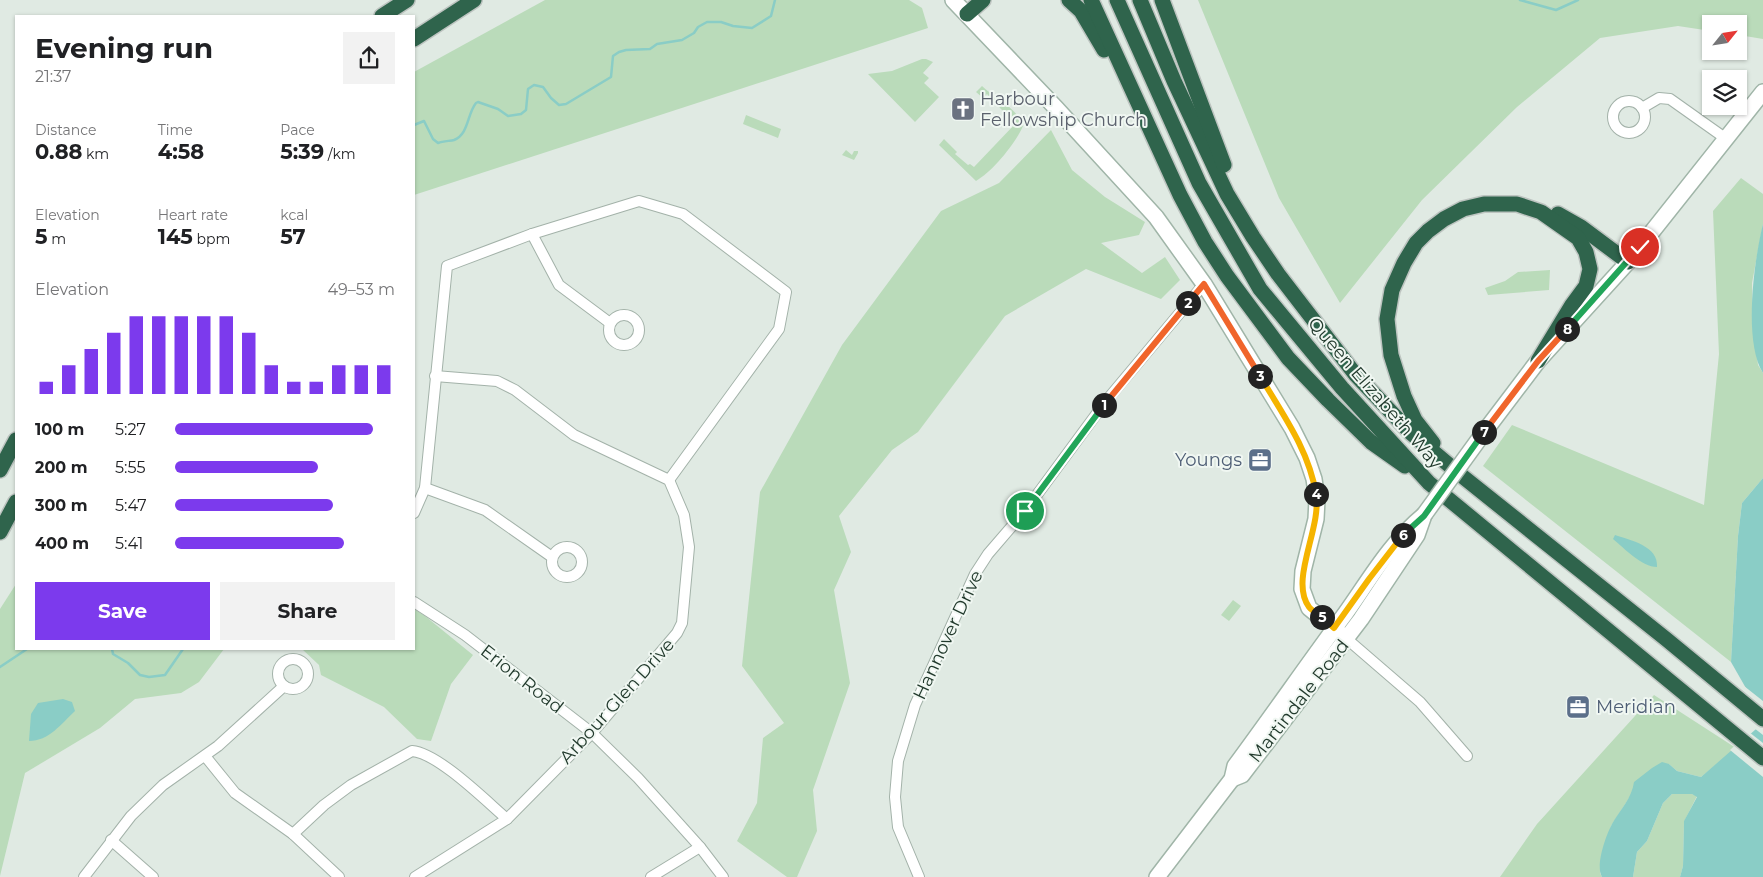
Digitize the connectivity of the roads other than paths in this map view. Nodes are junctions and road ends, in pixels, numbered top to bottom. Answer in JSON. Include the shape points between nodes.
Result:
{"nodes":[{"id":1,"x":407,"y":0,"type":"edge"},
{"id":2,"x":474,"y":0,"type":"edge"},
{"id":3,"x":953,"y":0,"type":"edge"},
{"id":4,"x":983,"y":0,"type":"edge"},
{"id":5,"x":1069,"y":0,"type":"edge"},
{"id":6,"x":1091,"y":0,"type":"edge"},
{"id":7,"x":1117,"y":0,"type":"edge"},
{"id":8,"x":1140,"y":0,"type":"edge"},
{"id":9,"x":1162,"y":0,"type":"edge"},
{"id":10,"x":967,"y":14,"type":"junction"},
{"id":11,"x":384,"y":15,"type":"edge"},
{"id":12,"x":415,"y":38,"type":"edge"},
{"id":13,"x":1763,"y":92,"type":"edge"},
{"id":14,"x":1642,"y":108,"type":"dead end"},
{"id":15,"x":1725,"y":138,"type":"junction"},
{"id":16,"x":1155,"y":143,"type":"junction"},
{"id":17,"x":1541,"y":212,"type":"junction"},
{"id":18,"x":532,"y":234,"type":"junction"},
{"id":19,"x":1628,"y":262,"type":"junction"},
{"id":20,"x":1278,"y":274,"type":"junction"},
{"id":21,"x":1204,"y":284,"type":"junction"},
{"id":22,"x":610,"y":323,"type":"dead end"},
{"id":23,"x":1538,"y":361,"type":"junction"},
{"id":24,"x":435,"y":376,"type":"junction"},
{"id":25,"x":15,"y":442,"type":"edge"},
{"id":26,"x":0,"y":470,"type":"edge"},
{"id":27,"x":1462,"y":476,"type":"junction"},
{"id":28,"x":669,"y":480,"type":"junction"},
{"id":29,"x":1429,"y":483,"type":"junction"},
{"id":30,"x":425,"y":488,"type":"junction"},
{"id":31,"x":15,"y":504,"type":"edge"},
{"id":32,"x":415,"y":511,"type":"edge"},
{"id":33,"x":1424,"y":516,"type":"junction"},
{"id":34,"x":0,"y":532,"type":"edge"},
{"id":35,"x":552,"y":557,"type":"dead end"},
{"id":36,"x":415,"y":603,"type":"edge"},
{"id":37,"x":1334,"y":628,"type":"junction"},
{"id":38,"x":1347,"y":639,"type":"junction"},
{"id":39,"x":284,"y":686,"type":"dead end"},
{"id":40,"x":1763,"y":719,"type":"edge"},
{"id":41,"x":592,"y":733,"type":"junction"},
{"id":42,"x":205,"y":756,"type":"junction"},
{"id":43,"x":1468,"y":756,"type":"dead end"},
{"id":44,"x":1763,"y":758,"type":"edge"},
{"id":45,"x":1232,"y":779,"type":"junction"},
{"id":46,"x":507,"y":819,"type":"junction"},
{"id":47,"x":293,"y":834,"type":"junction"},
{"id":48,"x":111,"y":840,"type":"junction"},
{"id":49,"x":700,"y":847,"type":"junction"},
{"id":50,"x":84,"y":877,"type":"edge"},
{"id":51,"x":153,"y":877,"type":"edge"},
{"id":52,"x":339,"y":877,"type":"edge"},
{"id":53,"x":415,"y":877,"type":"edge"},
{"id":54,"x":650,"y":877,"type":"edge"},
{"id":55,"x":723,"y":877,"type":"edge"},
{"id":56,"x":919,"y":877,"type":"edge"},
{"id":57,"x":1157,"y":877,"type":"edge"}],
"edges":[{"from":1,"to":11,"type":"highway"},
{"from":2,"to":12,"type":"highway"},
{"from":3,"to":10,"type":"main road"},
{"from":4,"to":10,"type":"highway"},
{"from":5,"to":16,"type":"highway","via":[[1081,11],[1099,40]]},
{"from":6,"to":16,"type":"highway"},
{"from":7,"to":29,"type":"highway","name":"Queen Elizabeth Way","via":[[1199,183],[1260,288],[1342,388]]},
{"from":8,"to":20,"type":"highway","name":"Queen Elizabeth Way","via":[[1227,194]]},
{"from":9,"to":20,"type":"highway","via":[[1228,175]]},
{"from":10,"to":21,"type":"main road","via":[[1156,218]]},
{"from":13,"to":15,"type":"main road","name":"Martindale Road"},
{"from":14,"to":15,"type":"street","via":[[1659,98],[1670,99]]},
{"from":15,"to":19,"type":"main road","name":"Martindale Road"},
{"from":16,"to":29,"type":"highway","via":[[1209,249],[1253,314],[1288,358],[1371,442]]},
{"from":17,"to":19,"type":"highway","via":[[1557,214],[1582,227]]},
{"from":17,"to":23,"type":"highway","via":[[1578,238],[1590,269],[1586,286]]},
{"from":17,"to":27,"type":"highway","via":[[1517,204],[1484,204],[1453,213],[1416,243],[1392,290],[1388,336],[1404,396],[1415,420]]},
{"from":18,"to":22,"type":"street","via":[[559,285]]},
{"from":18,"to":24,"type":"street","via":[[447,266]]},
{"from":18,"to":28,"type":"street","via":[[639,201],[682,214],[786,292],[779,329]]},
{"from":19,"to":23,"type":"main road","name":"Martindale Road"},
{"from":20,"to":27,"type":"highway","name":"Queen Elizabeth Way","via":[[1355,374],[1411,433]]},
{"from":21,"to":37,"type":"main road","via":[[1307,458],[1317,500],[1302,589],[1310,608]]},
{"from":21,"to":56,"type":"street","name":"Hannover Drive","via":[[1106,401],[974,574],[915,704],[898,761],[895,797],[898,827]]},
{"from":23,"to":33,"type":"main road","name":"Martindale Road","bridge":true},
{"from":24,"to":28,"type":"street","via":[[497,381],[516,390],[574,435]]},
{"from":24,"to":30,"type":"street"},
{"from":25,"to":26,"type":"highway"},
{"from":27,"to":40,"type":"highway","name":"Queen Elizabeth Way"},
{"from":28,"to":41,"type":"street","name":"Arbour Glen Drive","via":[[684,515],[689,547],[682,623]]},
{"from":29,"to":44,"type":"highway","name":"Queen Elizabeth Way"},
{"from":30,"to":32,"type":"street"},
{"from":30,"to":35,"type":"street","via":[[485,510]]},
{"from":31,"to":34,"type":"highway"},
{"from":33,"to":37,"type":"main road","name":"Martindale Road","via":[[1406,530]]},
{"from":33,"to":38,"type":"main road","name":"Martindale Road","via":[[1409,549]]},
{"from":36,"to":41,"type":"street","name":"Erion Road","via":[[465,635]]},
{"from":37,"to":38,"type":"main road"},
{"from":37,"to":45,"type":"main road","name":"Martindale Road","via":[[1235,766]]},
{"from":38,"to":43,"type":"street","via":[[1420,702]]},
{"from":38,"to":45,"type":"main road","name":"Martindale Road","via":[[1242,775]]},
{"from":39,"to":42,"type":"street"},
{"from":41,"to":46,"type":"street","name":"Arbour Glen Drive"},
{"from":41,"to":49,"type":"street","name":"Erion Road"},
{"from":42,"to":47,"type":"street","via":[[235,792]]},
{"from":42,"to":48,"type":"street","via":[[163,786]]},
{"from":45,"to":57,"type":"main road","name":"Martindale Road"},
{"from":46,"to":47,"type":"street","via":[[445,767],[421,752],[412,751],[351,785]]},
{"from":46,"to":53,"type":"street","name":"Arbour Glen Drive"},
{"from":47,"to":52,"type":"street"},
{"from":48,"to":50,"type":"street"},
{"from":48,"to":51,"type":"street"},
{"from":49,"to":54,"type":"street"},
{"from":49,"to":55,"type":"street","name":"Erion Road"}]}
